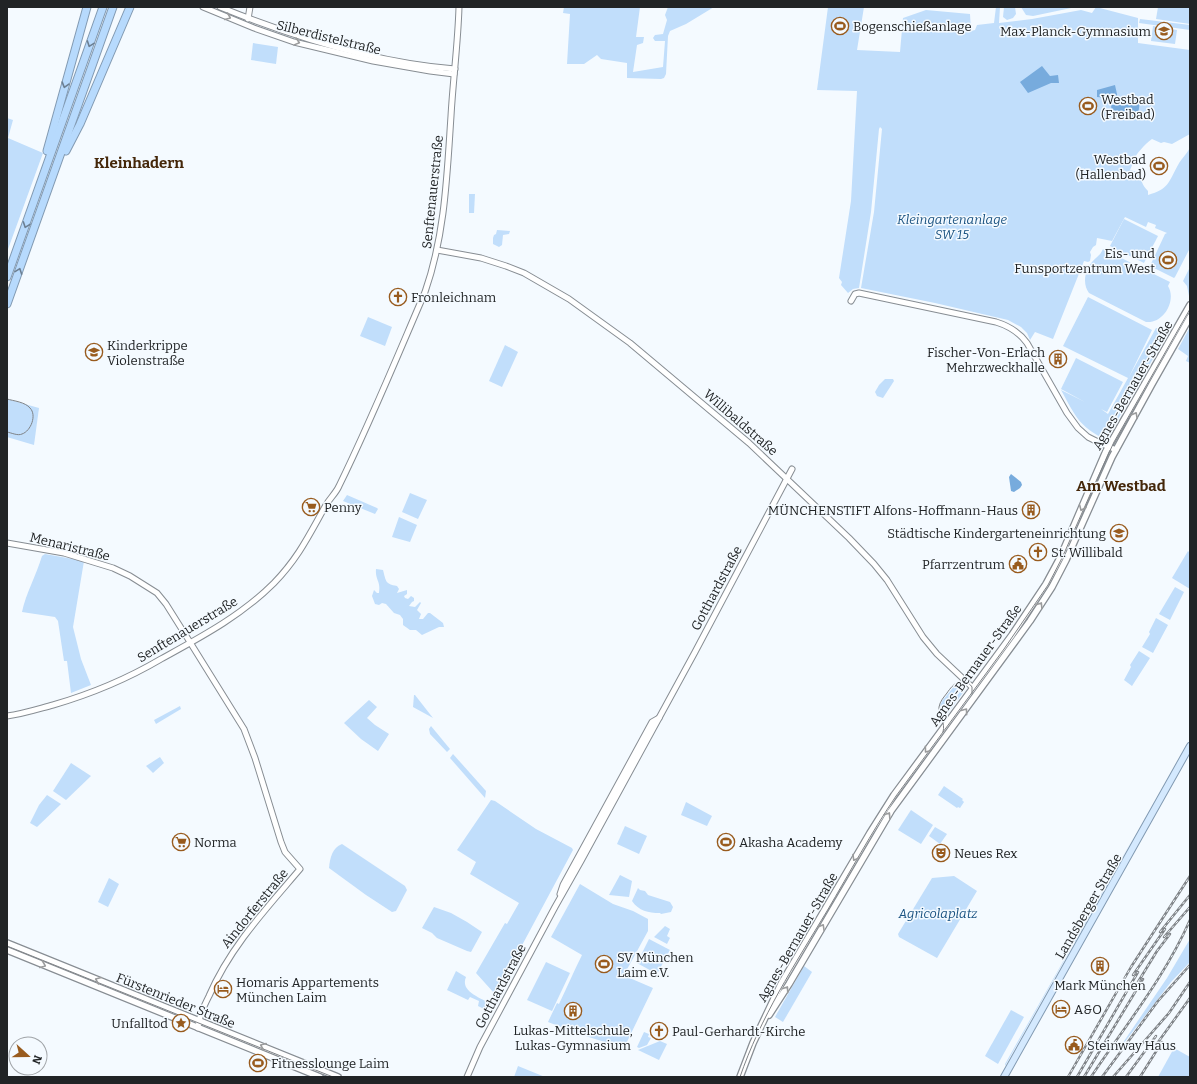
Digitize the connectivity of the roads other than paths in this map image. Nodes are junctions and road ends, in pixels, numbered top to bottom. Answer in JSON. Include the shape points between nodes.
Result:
{"nodes":[{"id":1,"x":87,"y":7,"type":"edge"},
{"id":2,"x":103,"y":7,"type":"edge"},
{"id":3,"x":113,"y":7,"type":"edge"},
{"id":4,"x":130,"y":7,"type":"edge"},
{"id":5,"x":203,"y":7,"type":"edge"},
{"id":6,"x":220,"y":7,"type":"edge"},
{"id":7,"x":250,"y":7,"type":"edge"},
{"id":8,"x":459,"y":7,"type":"edge"},
{"id":9,"x":248,"y":19,"type":"junction"},
{"id":10,"x":454,"y":71,"type":"junction"},
{"id":11,"x":53,"y":175,"type":"junction"},
{"id":12,"x":38,"y":192,"type":"junction"},
{"id":13,"x":437,"y":250,"type":"junction"},
{"id":14,"x":7,"y":277,"type":"edge"},
{"id":15,"x":851,"y":301,"type":"dead end"},
{"id":16,"x":7,"y":304,"type":"edge"},
{"id":17,"x":1190,"y":305,"type":"edge"},
{"id":18,"x":1190,"y":317,"type":"edge"},
{"id":19,"x":1109,"y":447,"type":"junction"},
{"id":20,"x":1116,"y":450,"type":"junction"},
{"id":21,"x":792,"y":469,"type":"dead end"},
{"id":22,"x":787,"y":479,"type":"junction"},
{"id":23,"x":7,"y":543,"type":"edge"},
{"id":24,"x":191,"y":643,"type":"junction"},
{"id":25,"x":972,"y":687,"type":"junction"},
{"id":26,"x":7,"y":716,"type":"edge"},
{"id":27,"x":1190,"y":746,"type":"edge"},
{"id":28,"x":300,"y":869,"type":"joint"},
{"id":29,"x":7,"y":943,"type":"edge"},
{"id":30,"x":7,"y":950,"type":"edge"},
{"id":31,"x":199,"y":1021,"type":"junction"},
{"id":32,"x":198,"y":1028,"type":"junction"},
{"id":33,"x":760,"y":1028,"type":"junction"},
{"id":34,"x":320,"y":1077,"type":"edge"},
{"id":35,"x":338,"y":1077,"type":"edge"},
{"id":36,"x":467,"y":1077,"type":"edge"},
{"id":37,"x":740,"y":1077,"type":"edge"},
{"id":38,"x":1004,"y":1077,"type":"edge"}],
"edges":[{"from":1,"to":12,"type":"highway","one_way":true,"via":[[58,108]]},
{"from":2,"to":12,"type":"highway","one_way":true},
{"from":3,"to":11,"type":"highway"},
{"from":4,"to":11,"type":"highway","via":[[80,124]]},
{"from":5,"to":10,"type":"street","name":"Silberdistelstraße","one_way":true,"via":[[294,42],[373,61],[430,71]]},
{"from":6,"to":9,"type":"street","name":"Silberdistelstraße"},
{"from":7,"to":9,"type":"street"},
{"from":8,"to":10,"type":"street","name":"Senftenauerstraße"},
{"from":9,"to":10,"type":"street","name":"Silberdistelstraße","via":[[348,50],[407,64]]},
{"from":10,"to":13,"type":"street","name":"Senftenauerstraße","via":[[444,208]]},
{"from":16,"to":11,"type":"highway","one_way":true},
{"from":12,"to":14,"type":"highway","one_way":true},
{"from":13,"to":22,"type":"street","name":"Willibaldstraße","via":[[481,258],[515,269],[569,299],[653,362],[749,443]]},
{"from":13,"to":24,"type":"street","name":"Senftenauerstraße","via":[[425,292],[373,414],[338,488],[304,546],[275,582],[244,609]]},
{"from":15,"to":19,"type":"street","via":[[852,296],[857,293],[989,320],[1011,328],[1027,344],[1070,418],[1088,437]]},
{"from":17,"to":19,"type":"main road","name":"Agnes-Bernauer-Straße"},
{"from":20,"to":18,"type":"main road","name":"Agnes-Bernauer-Straße","one_way":true},
{"from":19,"to":20,"type":"street"},
{"from":19,"to":25,"type":"main road","name":"Agnes-Bernauer-Straße","one_way":true,"via":[[1051,575],[1012,635]]},
{"from":33,"to":20,"type":"main road","name":"Agnes-Bernauer-Straße","one_way":true,"via":[[789,984],[891,811],[1041,604],[1066,560]]},
{"from":21,"to":22,"type":"street","name":"Gotthardstraße"},
{"from":22,"to":25,"type":"street","name":"Willibaldstraße","via":[[874,564],[890,584],[923,637]]},
{"from":22,"to":36,"type":"street","name":"Gotthardstraße","via":[[659,718],[652,722],[637,747],[563,885],[555,907],[480,1047]]},
{"from":23,"to":24,"type":"street","name":"Menaristraße","via":[[83,558],[130,576],[157,593]]},
{"from":24,"to":26,"type":"street","name":"Senftenauerstraße","via":[[91,693],[24,714]]},
{"from":24,"to":28,"type":"street","name":"Menaristraße","via":[[244,729],[281,842],[285,852]]},
{"from":25,"to":33,"type":"main road","name":"Agnes-Bernauer-Straße","one_way":true,"via":[[880,817],[793,962]]},
{"from":27,"to":38,"type":"main road","name":"Landsberger Straße"},
{"from":28,"to":31,"type":"street","name":"Aindorferstraße","via":[[235,947],[216,980]]},
{"from":31,"to":29,"type":"main road","name":"Fürstenrieder Straße","one_way":true},
{"from":30,"to":32,"type":"main road","name":"Fürstenrieder Straße","one_way":true},
{"from":31,"to":32,"type":"street","name":"Aindorferstraße"},
{"from":35,"to":31,"type":"main road","name":"Fürstenrieder Straße","one_way":true},
{"from":32,"to":34,"type":"main road","name":"Fürstenrieder Straße"},
{"from":33,"to":37,"type":"main road","name":"Agnes-Bernauer-Straße"}]}
